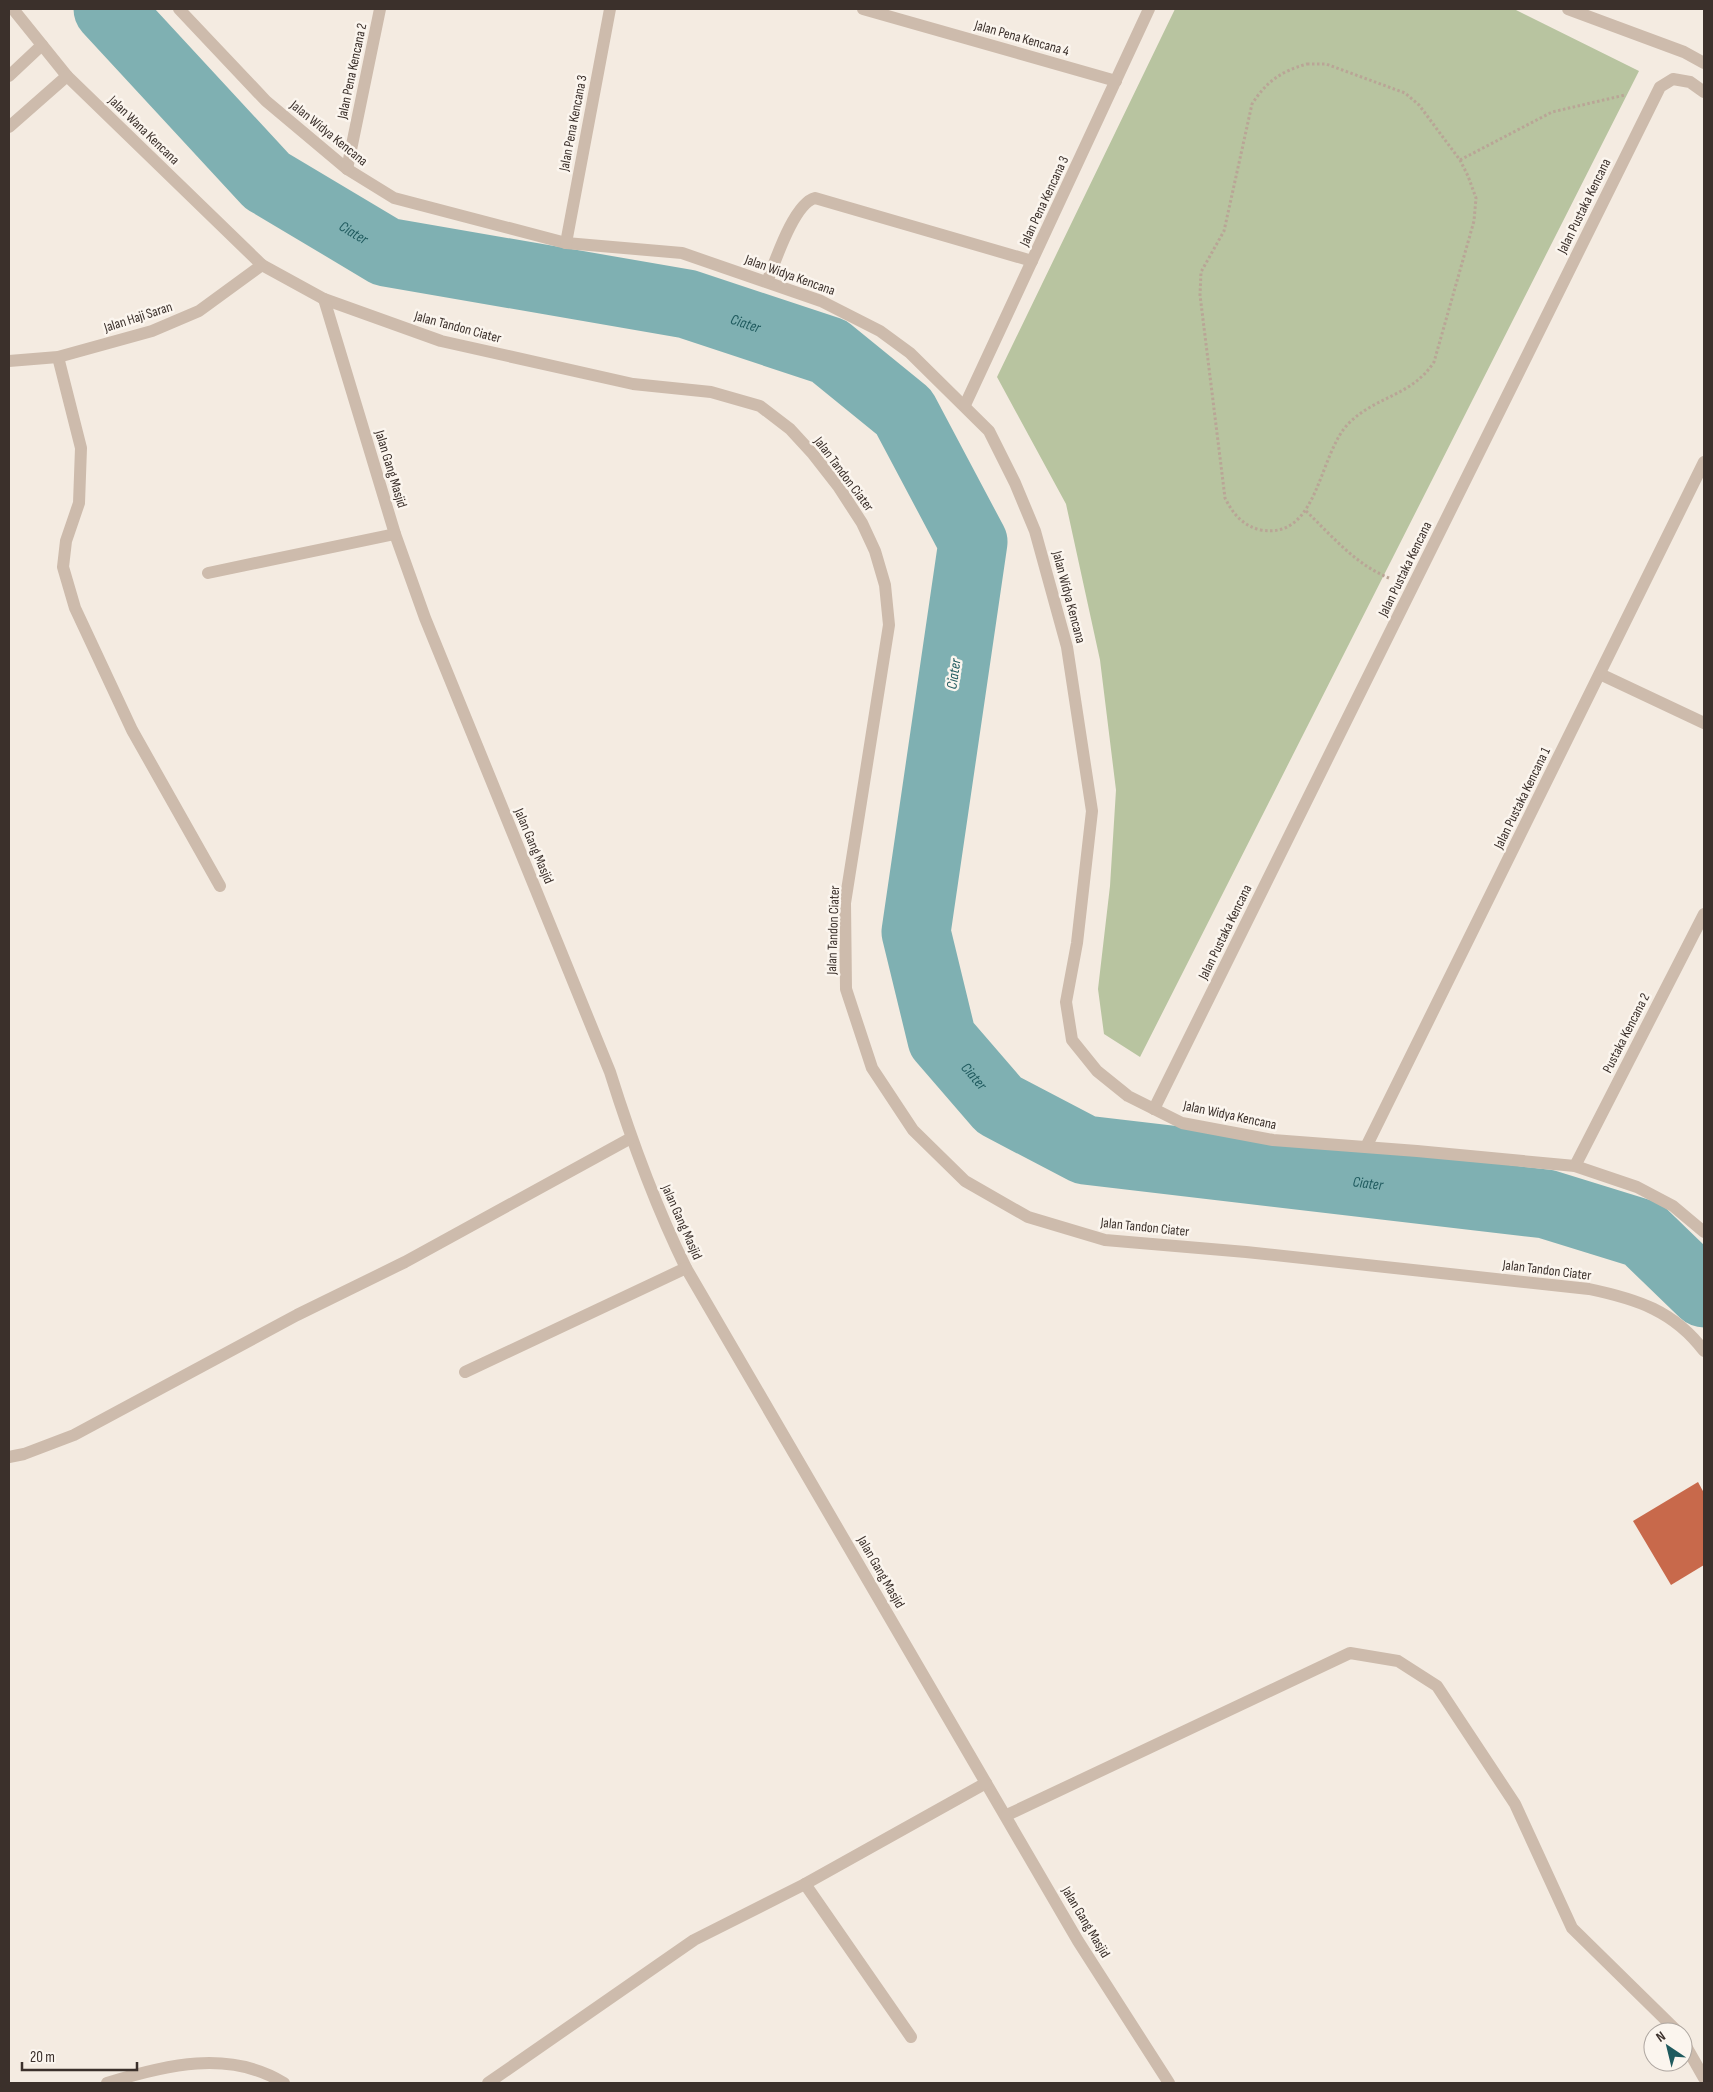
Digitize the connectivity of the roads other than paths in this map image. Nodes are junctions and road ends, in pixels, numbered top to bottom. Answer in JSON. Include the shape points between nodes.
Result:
{"nodes":[{"id":1,"x":13,"y":9,"type":"edge"},
{"id":2,"x":179,"y":9,"type":"edge"},
{"id":3,"x":380,"y":9,"type":"edge"},
{"id":4,"x":610,"y":9,"type":"edge"},
{"id":5,"x":863,"y":9,"type":"edge"},
{"id":6,"x":1149,"y":9,"type":"edge"},
{"id":7,"x":1568,"y":9,"type":"edge"},
{"id":8,"x":42,"y":46,"type":"junction"},
{"id":9,"x":1704,"y":63,"type":"edge"},
{"id":10,"x":9,"y":76,"type":"edge"},
{"id":11,"x":67,"y":76,"type":"junction"},
{"id":12,"x":1116,"y":81,"type":"junction"},
{"id":13,"x":1704,"y":92,"type":"edge"},
{"id":14,"x":9,"y":127,"type":"edge"},
{"id":15,"x":347,"y":169,"type":"junction"},
{"id":16,"x":566,"y":243,"type":"junction"},
{"id":17,"x":1032,"y":261,"type":"junction"},
{"id":18,"x":262,"y":265,"type":"junction"},
{"id":19,"x":767,"y":282,"type":"junction"},
{"id":20,"x":324,"y":299,"type":"junction"},
{"id":21,"x":58,"y":357,"type":"junction"},
{"id":22,"x":9,"y":361,"type":"edge"},
{"id":23,"x":965,"y":405,"type":"junction"},
{"id":24,"x":1704,"y":462,"type":"edge"},
{"id":25,"x":395,"y":534,"type":"junction"},
{"id":26,"x":208,"y":573,"type":"dead end"},
{"id":27,"x":1600,"y":674,"type":"junction"},
{"id":28,"x":1704,"y":723,"type":"edge"},
{"id":29,"x":220,"y":886,"type":"dead end"},
{"id":30,"x":1704,"y":914,"type":"edge"},
{"id":31,"x":1154,"y":1109,"type":"junction"},
{"id":32,"x":631,"y":1138,"type":"junction"},
{"id":33,"x":1366,"y":1147,"type":"junction"},
{"id":34,"x":1575,"y":1166,"type":"junction"},
{"id":35,"x":1704,"y":1232,"type":"edge"},
{"id":36,"x":686,"y":1268,"type":"junction"},
{"id":37,"x":1704,"y":1351,"type":"edge"},
{"id":38,"x":465,"y":1372,"type":"dead end"},
{"id":39,"x":9,"y":1457,"type":"edge"},
{"id":40,"x":986,"y":1782,"type":"junction"},
{"id":41,"x":1007,"y":1815,"type":"junction"},
{"id":42,"x":805,"y":1884,"type":"junction"},
{"id":43,"x":1668,"y":2022,"type":"edge"},
{"id":44,"x":911,"y":2036,"type":"dead end"},
{"id":45,"x":1693,"y":2059,"type":"edge"},
{"id":46,"x":1704,"y":2078,"type":"edge"},
{"id":47,"x":107,"y":2083,"type":"edge"},
{"id":48,"x":284,"y":2083,"type":"edge"},
{"id":49,"x":488,"y":2083,"type":"edge"},
{"id":50,"x":1169,"y":2083,"type":"edge"}],
"edges":[{"from":1,"to":8,"type":"street","name":"Jalan Wana Kencana"},
{"from":2,"to":15,"type":"street","name":"Jalan Widya Kencana","via":[[266,101]]},
{"from":3,"to":15,"type":"street","name":"Jalan Pena Kencana 2"},
{"from":4,"to":16,"type":"street","name":"Jalan Pena Kencana 3"},
{"from":5,"to":12,"type":"street","name":"Jalan Pena Kencana 4"},
{"from":6,"to":12,"type":"street","name":"Jalan Pena Kencana 3"},
{"from":7,"to":9,"type":"street","via":[[1684,52]]},
{"from":8,"to":10,"type":"street"},
{"from":8,"to":11,"type":"street","name":"Jalan Wana Kencana"},
{"from":11,"to":14,"type":"street"},
{"from":11,"to":18,"type":"street","name":"Jalan Wana Kencana"},
{"from":12,"to":17,"type":"street","name":"Jalan Pena Kencana 3"},
{"from":13,"to":31,"type":"street","name":"Jalan Pustaka Kencana","via":[[1690,82],[1673,79],[1660,87]]},
{"from":15,"to":16,"type":"street","name":"Jalan Widya Kencana","via":[[394,198]]},
{"from":16,"to":19,"type":"street","name":"Jalan Widya Kencana","via":[[682,253]]},
{"from":17,"to":19,"type":"street","via":[[815,198],[808,199],[798,211]]},
{"from":17,"to":23,"type":"street","name":"Jalan Pena Kencana 3"},
{"from":18,"to":20,"type":"street","name":"Jalan Tandon Ciater"},
{"from":18,"to":21,"type":"street","name":"Jalan Haji Saran","via":[[199,311],[152,331]]},
{"from":19,"to":23,"type":"street","name":"Jalan Widya Kencana","via":[[821,301],[880,331],[910,353]]},
{"from":20,"to":25,"type":"street","name":"Jalan Gang Masjid"},
{"from":20,"to":37,"type":"street","name":"Jalan Tandon Ciater","via":[[441,341],[633,384],[711,392],[760,406],[790,429],[838,486],[875,550],[885,585],[889,625],[846,902],[846,990],[872,1068],[913,1130],[965,1181],[1028,1217],[1104,1240],[1580,1288],[1629,1297],[1656,1309],[1678,1324]]},
{"from":21,"to":22,"type":"street","name":"Jalan Haji Saran"},
{"from":21,"to":29,"type":"street","via":[[81,448],[79,503],[66,541],[63,567],[75,608],[132,730]]},
{"from":23,"to":31,"type":"street","name":"Jalan Widya Kencana","via":[[989,431],[1015,482],[1035,531],[1067,647],[1092,811],[1077,943],[1066,1002],[1072,1040],[1097,1071],[1128,1096]]},
{"from":24,"to":27,"type":"street","name":"Jalan Pustaka Kencana 1"},
{"from":25,"to":26,"type":"street"},
{"from":25,"to":32,"type":"street","name":"Jalan Gang Masjid","via":[[425,618],[610,1072]]},
{"from":27,"to":28,"type":"street"},
{"from":27,"to":33,"type":"street","name":"Jalan Pustaka Kencana 1"},
{"from":30,"to":34,"type":"street","name":"Pustaka Kencana 2"},
{"from":31,"to":33,"type":"street","name":"Jalan Widya Kencana","via":[[1182,1123],[1273,1140]]},
{"from":32,"to":36,"type":"street","name":"Jalan Gang Masjid"},
{"from":32,"to":39,"type":"street","via":[[405,1262],[297,1315],[74,1435]]},
{"from":33,"to":34,"type":"street","name":"Jalan Widya Kencana"},
{"from":34,"to":35,"type":"street","name":"Jalan Widya Kencana","via":[[1637,1187],[1673,1206]]},
{"from":36,"to":38,"type":"street"},
{"from":36,"to":40,"type":"street","name":"Jalan Gang Masjid"},
{"from":40,"to":41,"type":"street","name":"Jalan Gang Masjid"},
{"from":40,"to":42,"type":"street"},
{"from":41,"to":43,"type":"street","via":[[1350,1653],[1398,1661],[1437,1686],[1515,1804],[1572,1928]]},
{"from":41,"to":50,"type":"street","name":"Jalan Gang Masjid","via":[[1078,1941]]},
{"from":42,"to":44,"type":"street"},
{"from":42,"to":49,"type":"street","via":[[694,1940]]},
{"from":45,"to":46,"type":"street"},
{"from":47,"to":48,"type":"street","via":[[152,2069],[227,2063],[266,2073]]}]}
